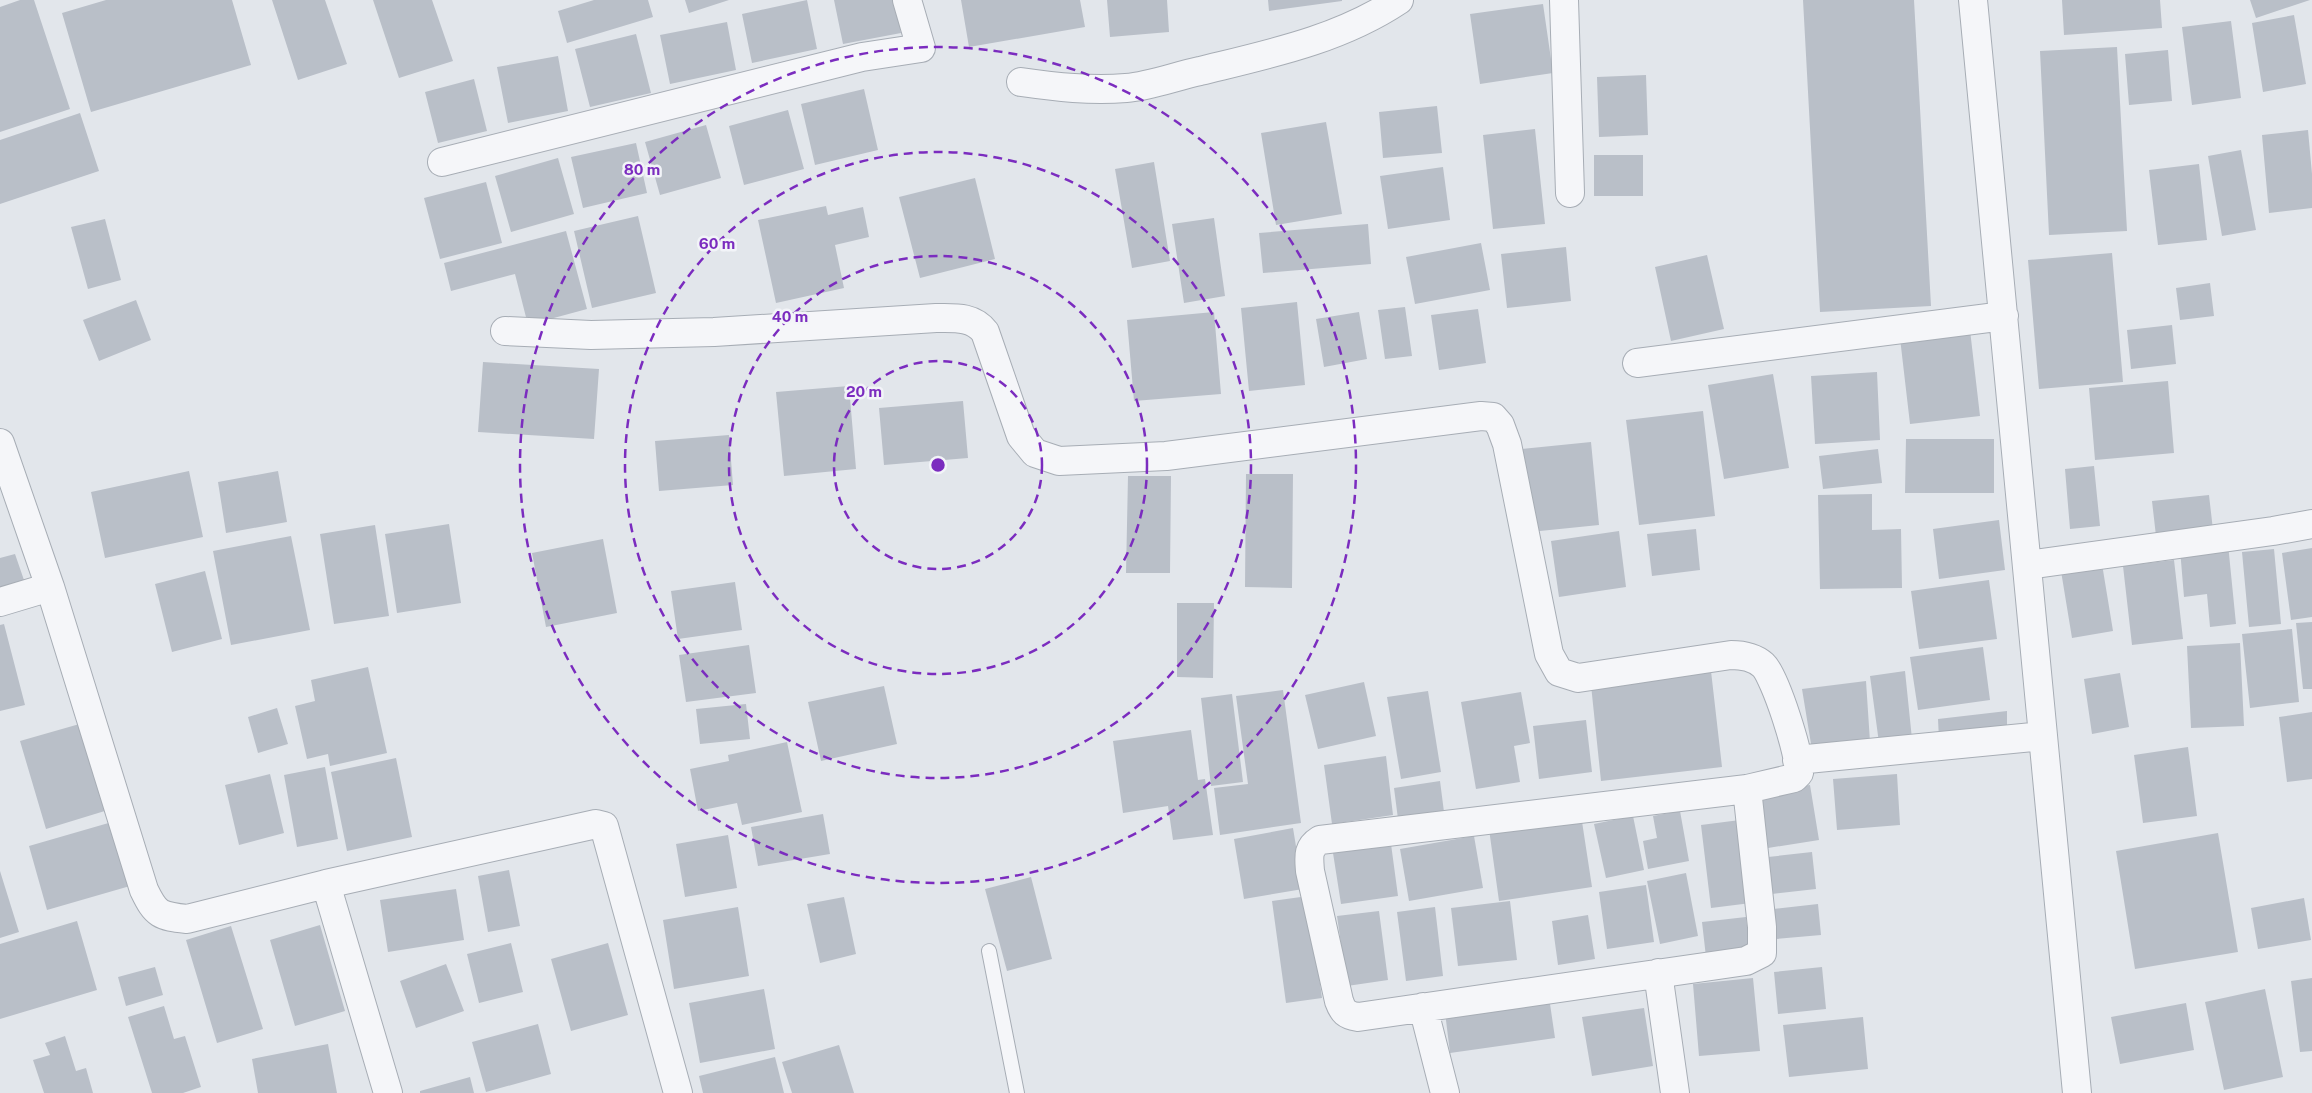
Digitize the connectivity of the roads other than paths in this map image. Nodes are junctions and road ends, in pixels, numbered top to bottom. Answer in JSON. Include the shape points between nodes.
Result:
{"nodes":[{"id":1,"x":907,"y":0,"type":"edge"},
{"id":2,"x":1399,"y":0,"type":"edge"},
{"id":3,"x":1564,"y":0,"type":"edge"},
{"id":4,"x":1974,"y":0,"type":"edge"},
{"id":5,"x":1021,"y":82,"type":"dead end"},
{"id":6,"x":442,"y":162,"type":"dead end"},
{"id":7,"x":1570,"y":193,"type":"dead end"},
{"id":8,"x":2004,"y":316,"type":"junction"},
{"id":9,"x":505,"y":331,"type":"dead end"},
{"id":10,"x":1638,"y":363,"type":"dead end"},
{"id":11,"x":0,"y":443,"type":"edge"},
{"id":12,"x":2312,"y":524,"type":"edge"},
{"id":13,"x":2028,"y":565,"type":"junction"},
{"id":14,"x":50,"y":587,"type":"junction"},
{"id":15,"x":0,"y":602,"type":"edge"},
{"id":16,"x":2043,"y":736,"type":"junction"},
{"id":17,"x":1798,"y":760,"type":"junction"},
{"id":18,"x":1747,"y":789,"type":"junction"},
{"id":19,"x":326,"y":884,"type":"junction"},
{"id":20,"x":989,"y":951,"type":"dead end"},
{"id":21,"x":1658,"y":972,"type":"junction"},
{"id":22,"x":1423,"y":1007,"type":"junction"},
{"id":23,"x":388,"y":1093,"type":"edge"},
{"id":24,"x":678,"y":1093,"type":"edge"},
{"id":25,"x":1017,"y":1093,"type":"edge"},
{"id":26,"x":1445,"y":1093,"type":"edge"},
{"id":27,"x":1675,"y":1093,"type":"edge"},
{"id":28,"x":2077,"y":1093,"type":"edge"}],
"edges":[{"from":1,"to":6,"type":"street","via":[[920,48],[862,57]]},
{"from":2,"to":5,"type":"street","via":[[1357,24],[1317,40],[1128,88],[1066,88]]},
{"from":3,"to":7,"type":"street"},
{"from":4,"to":8,"type":"street"},
{"from":8,"to":10,"type":"street"},
{"from":8,"to":13,"type":"street"},
{"from":9,"to":17,"type":"street","via":[[600,335],[714,332],[936,318],[975,322],[985,332],[1020,436],[1035,453],[1060,461],[1166,456],[1493,417],[1500,425],[1507,444],[1548,654],[1559,672],[1578,678],[1731,655],[1754,659],[1772,676]]},
{"from":11,"to":14,"type":"street"},
{"from":12,"to":13,"type":"street"},
{"from":13,"to":16,"type":"street"},
{"from":14,"to":15,"type":"street"},
{"from":14,"to":19,"type":"street","via":[[144,890],[153,908],[163,916],[187,919]]},
{"from":16,"to":17,"type":"street"},
{"from":16,"to":28,"type":"street"},
{"from":17,"to":18,"type":"street","via":[[1799,773],[1794,778]]},
{"from":18,"to":21,"type":"street","via":[[1762,953],[1746,961]]},
{"from":18,"to":22,"type":"street","via":[[1320,840],[1313,844],[1309,851],[1310,871],[1343,1012],[1358,1017]]},
{"from":19,"to":23,"type":"street"},
{"from":19,"to":24,"type":"street","via":[[596,824],[604,826]]},
{"from":20,"to":25,"type":"lane"},
{"from":21,"to":22,"type":"street"},
{"from":21,"to":27,"type":"street"},
{"from":22,"to":26,"type":"street"}]}
